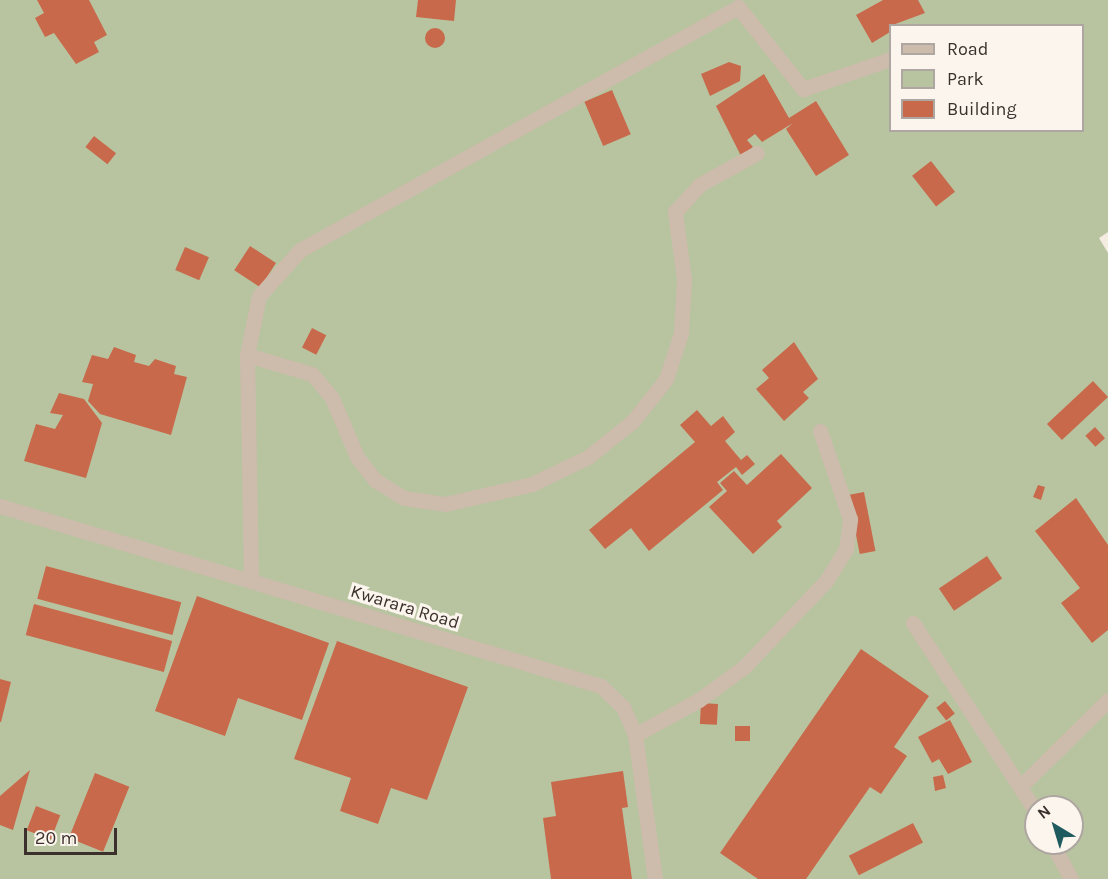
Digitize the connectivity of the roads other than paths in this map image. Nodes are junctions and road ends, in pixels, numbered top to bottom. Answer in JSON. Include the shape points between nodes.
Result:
{"nodes":[{"id":1,"x":889,"y":60,"type":"edge"},
{"id":2,"x":757,"y":153,"type":"dead end"},
{"id":3,"x":247,"y":355,"type":"junction"},
{"id":4,"x":820,"y":431,"type":"dead end"},
{"id":5,"x":0,"y":506,"type":"edge"},
{"id":6,"x":251,"y":581,"type":"junction"},
{"id":7,"x":913,"y":623,"type":"dead end"},
{"id":8,"x":1108,"y":700,"type":"edge"},
{"id":9,"x":635,"y":735,"type":"junction"},
{"id":10,"x":1022,"y":785,"type":"junction"},
{"id":11,"x":1027,"y":795,"type":"edge"},
{"id":12,"x":1058,"y":855,"type":"edge"},
{"id":13,"x":654,"y":879,"type":"edge"},
{"id":14,"x":1071,"y":879,"type":"edge"}],
"edges":[{"from":1,"to":3,"type":"street","via":[[803,89],[738,7],[300,250],[259,296]]},
{"from":2,"to":3,"type":"street","via":[[699,185],[675,212],[684,290],[681,333],[666,379],[633,421],[588,457],[532,484],[445,504],[404,498],[375,480],[357,457],[332,398],[312,374]]},
{"from":3,"to":6,"type":"street"},
{"from":4,"to":9,"type":"street","via":[[850,519],[846,549],[798,616],[744,667],[699,700]]},
{"from":5,"to":6,"type":"street","name":"Kwarara Road"},
{"from":6,"to":9,"type":"street","name":"Kwarara Road","via":[[601,686],[623,707]]},
{"from":7,"to":10,"type":"street"},
{"from":8,"to":10,"type":"street"},
{"from":9,"to":13,"type":"street","name":"Kwarara Road"},
{"from":10,"to":11,"type":"street"},
{"from":12,"to":14,"type":"street"}]}
